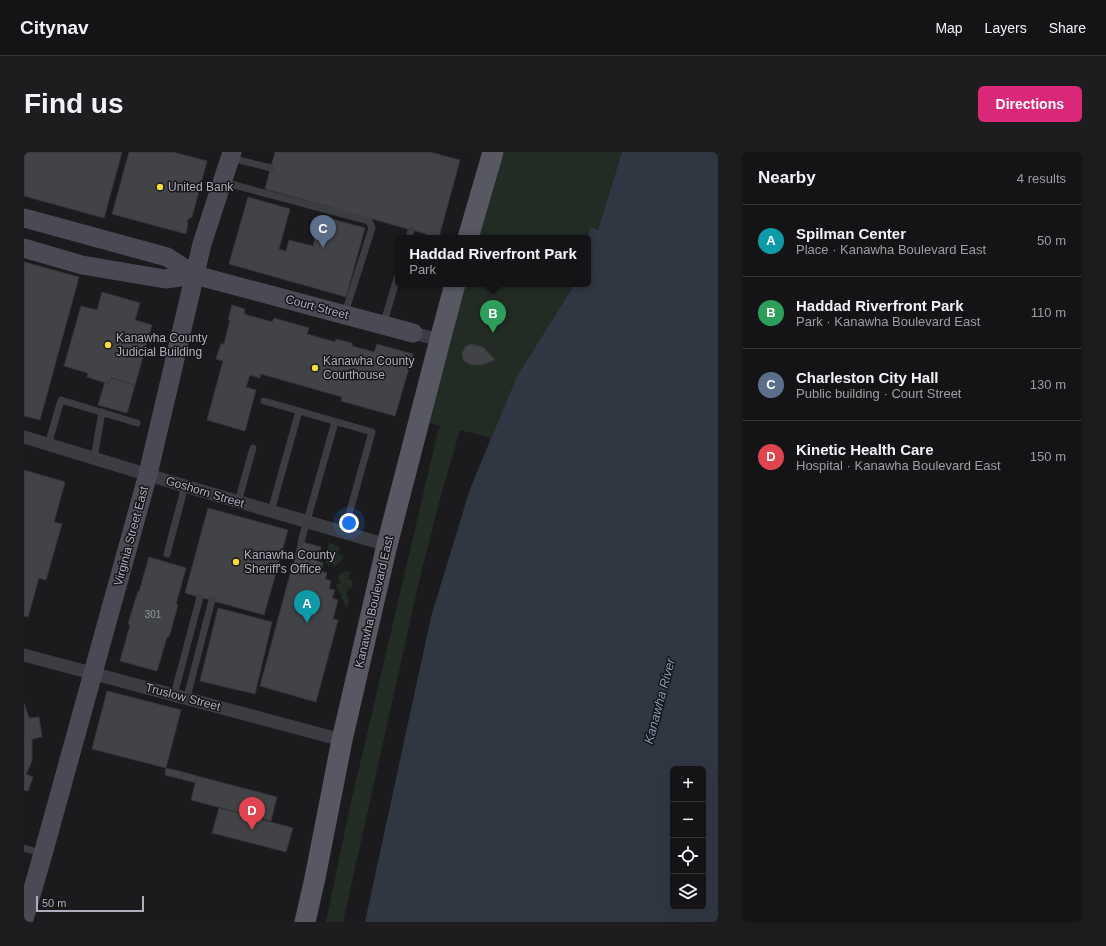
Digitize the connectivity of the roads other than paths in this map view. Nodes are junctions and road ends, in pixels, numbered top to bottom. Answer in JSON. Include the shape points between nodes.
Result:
{"nodes":[{"id":1,"x":493,"y":152,"type":"edge"},
{"id":2,"x":232,"y":155,"type":"edge"},
{"id":3,"x":270,"y":168,"type":"dead end"},
{"id":4,"x":223,"y":182,"type":"junction"},
{"id":5,"x":24,"y":218,"type":"edge"},
{"id":6,"x":411,"y":230,"type":"dead end"},
{"id":7,"x":410,"y":235,"type":"edge"},
{"id":8,"x":469,"y":235,"type":"edge"},
{"id":9,"x":24,"y":248,"type":"edge"},
{"id":10,"x":195,"y":275,"type":"junction"},
{"id":11,"x":395,"y":286,"type":"edge"},
{"id":12,"x":455,"y":287,"type":"edge"},
{"id":13,"x":345,"y":315,"type":"junction"},
{"id":14,"x":383,"y":325,"type":"junction"},
{"id":15,"x":413,"y":333,"type":"joint"},
{"id":16,"x":440,"y":340,"type":"junction"},
{"id":17,"x":264,"y":401,"type":"dead end"},
{"id":18,"x":299,"y":411,"type":"junction"},
{"id":19,"x":102,"y":412,"type":"junction"},
{"id":20,"x":335,"y":422,"type":"junction"},
{"id":21,"x":137,"y":423,"type":"dead end"},
{"id":22,"x":24,"y":437,"type":"edge"},
{"id":23,"x":48,"y":445,"type":"junction"},
{"id":24,"x":253,"y":448,"type":"dead end"},
{"id":25,"x":94,"y":458,"type":"junction"},
{"id":26,"x":148,"y":474,"type":"junction"},
{"id":27,"x":185,"y":486,"type":"junction"},
{"id":28,"x":238,"y":502,"type":"junction"},
{"id":29,"x":271,"y":511,"type":"junction"},
{"id":30,"x":307,"y":521,"type":"junction"},
{"id":31,"x":344,"y":532,"type":"junction"},
{"id":32,"x":301,"y":542,"type":"dead end"},
{"id":33,"x":387,"y":545,"type":"junction"},
{"id":34,"x":167,"y":554,"type":"dead end"},
{"id":35,"x":200,"y":597,"type":"dead end"},
{"id":36,"x":212,"y":600,"type":"dead end"},
{"id":37,"x":24,"y":655,"type":"edge"},
{"id":38,"x":93,"y":673,"type":"junction"},
{"id":39,"x":174,"y":695,"type":"junction"},
{"id":40,"x":187,"y":698,"type":"junction"},
{"id":41,"x":342,"y":740,"type":"junction"},
{"id":42,"x":24,"y":848,"type":"edge"},
{"id":43,"x":43,"y":854,"type":"junction"},
{"id":44,"x":24,"y":919,"type":"edge"},
{"id":45,"x":305,"y":922,"type":"edge"}],
"edges":[{"from":1,"to":8,"type":"main road"},
{"from":2,"to":3,"type":"lane"},
{"from":2,"to":4,"type":"main road","name":"Virginia Street East"},
{"from":4,"to":10,"type":"main road","name":"Virginia Street East","via":[[202,244]]},
{"from":4,"to":13,"type":"lane","via":[[369,222],[372,228]]},
{"from":5,"to":10,"type":"main road","name":"Court Street","via":[[168,257]]},
{"from":6,"to":7,"type":"lane"},
{"from":9,"to":10,"type":"main road","name":"Court Street","via":[[82,265],[165,279]]},
{"from":10,"to":13,"type":"main road","name":"Court Street"},
{"from":10,"to":26,"type":"main road","name":"Virginia Street East"},
{"from":11,"to":14,"type":"lane"},
{"from":12,"to":16,"type":"main road","name":"Kanawha Boulevard East"},
{"from":13,"to":14,"type":"main road","name":"Court Street"},
{"from":14,"to":15,"type":"main road","name":"Court Street"},
{"from":15,"to":16,"type":"street","name":"Court Street"},
{"from":16,"to":33,"type":"main road","name":"Kanawha Boulevard East"},
{"from":17,"to":18,"type":"lane"},
{"from":18,"to":20,"type":"lane"},
{"from":18,"to":29,"type":"lane"},
{"from":19,"to":21,"type":"lane"},
{"from":19,"to":23,"type":"lane","via":[[61,400]]},
{"from":19,"to":25,"type":"lane"},
{"from":20,"to":30,"type":"lane"},
{"from":20,"to":31,"type":"lane","via":[[372,432]]},
{"from":22,"to":23,"type":"street","name":"Goshorn Street"},
{"from":23,"to":25,"type":"street","name":"Goshorn Street"},
{"from":24,"to":28,"type":"lane"},
{"from":25,"to":26,"type":"street","name":"Goshorn Street"},
{"from":26,"to":27,"type":"street","name":"Goshorn Street"},
{"from":26,"to":38,"type":"main road","name":"Virginia Street East"},
{"from":27,"to":28,"type":"street","name":"Goshorn Street"},
{"from":27,"to":34,"type":"lane"},
{"from":28,"to":29,"type":"street","name":"Goshorn Street"},
{"from":29,"to":30,"type":"street","name":"Goshorn Street"},
{"from":30,"to":31,"type":"street","name":"Goshorn Street"},
{"from":30,"to":32,"type":"lane"},
{"from":31,"to":33,"type":"street","name":"Goshorn Street"},
{"from":33,"to":41,"type":"main road","name":"Kanawha Boulevard East"},
{"from":35,"to":39,"type":"lane"},
{"from":36,"to":40,"type":"lane"},
{"from":37,"to":38,"type":"street","name":"Truslow Street"},
{"from":38,"to":39,"type":"street","name":"Truslow Street"},
{"from":38,"to":43,"type":"main road","name":"Virginia Street East"},
{"from":39,"to":40,"type":"street","name":"Truslow Street"},
{"from":40,"to":41,"type":"street","name":"Truslow Street"},
{"from":41,"to":45,"type":"main road","name":"Kanawha Boulevard East"},
{"from":42,"to":43,"type":"lane"},
{"from":43,"to":44,"type":"main road","name":"Virginia Street East"}]}
